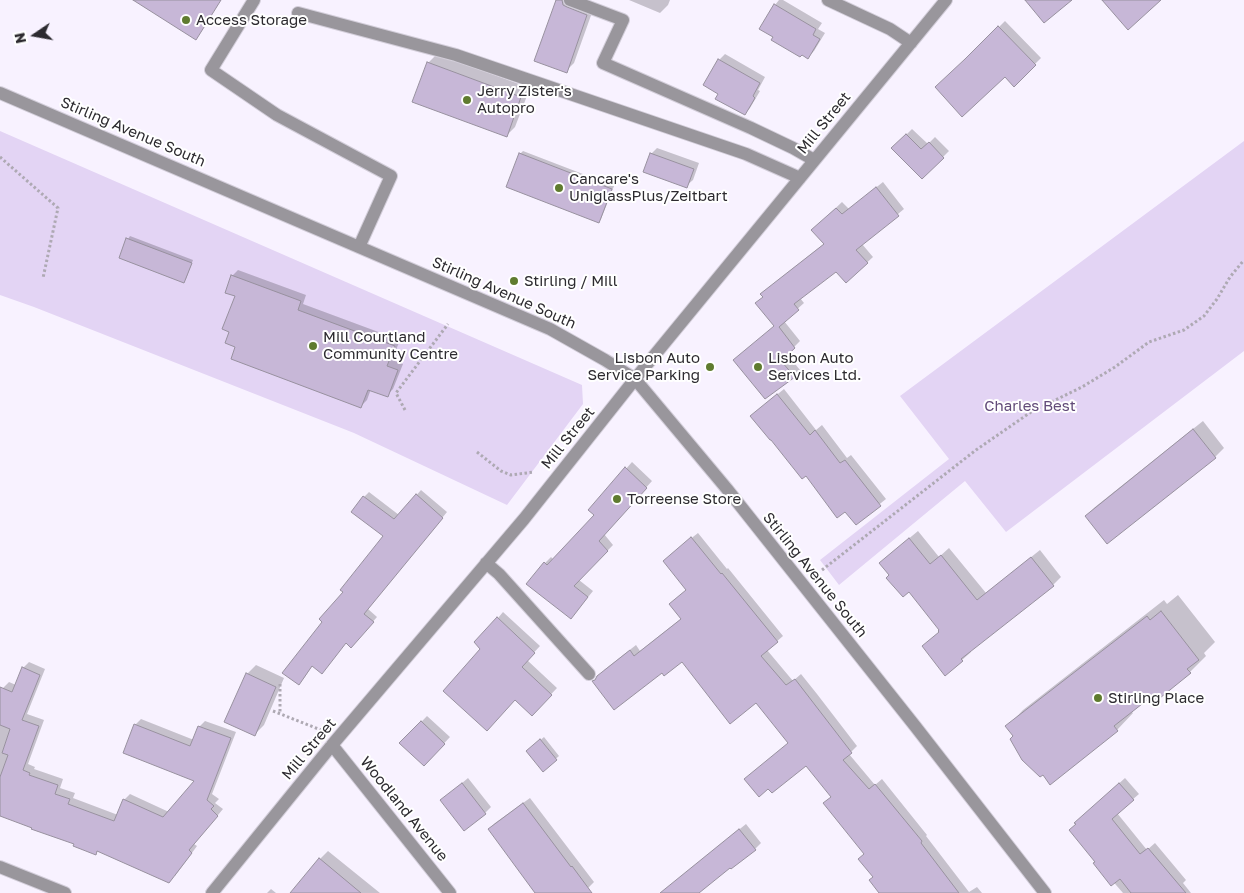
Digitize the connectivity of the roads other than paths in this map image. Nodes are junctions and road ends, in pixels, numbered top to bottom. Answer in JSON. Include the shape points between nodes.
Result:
{"nodes":[{"id":1,"x":254,"y":0,"type":"edge"},
{"id":2,"x":570,"y":0,"type":"edge"},
{"id":3,"x":828,"y":0,"type":"edge"},
{"id":4,"x":946,"y":0,"type":"edge"},
{"id":5,"x":298,"y":13,"type":"dead end"},
{"id":6,"x":911,"y":43,"type":"junction"},
{"id":7,"x":0,"y":93,"type":"edge"},
{"id":8,"x":814,"y":160,"type":"junction"},
{"id":9,"x":800,"y":178,"type":"junction"},
{"id":10,"x":359,"y":247,"type":"junction"},
{"id":11,"x":635,"y":379,"type":"junction"},
{"id":12,"x":486,"y":563,"type":"junction"},
{"id":13,"x":589,"y":674,"type":"dead end"},
{"id":14,"x":332,"y":745,"type":"junction"},
{"id":15,"x":0,"y":868,"type":"edge"},
{"id":16,"x":65,"y":893,"type":"edge"},
{"id":17,"x":212,"y":893,"type":"edge"},
{"id":18,"x":450,"y":893,"type":"edge"},
{"id":19,"x":1045,"y":893,"type":"edge"}],
"edges":[{"from":1,"to":10,"type":"street","via":[[211,70],[277,115],[391,176]]},
{"from":2,"to":8,"type":"street","via":[[623,20],[603,63],[751,128]]},
{"from":3,"to":6,"type":"street","via":[[890,29]]},
{"from":4,"to":6,"type":"street","name":"Mill Street"},
{"from":5,"to":9,"type":"street","via":[[456,55],[746,154]]},
{"from":6,"to":8,"type":"street","name":"Mill Street"},
{"from":7,"to":10,"type":"street","name":"Stirling Avenue South"},
{"from":8,"to":9,"type":"street","name":"Mill Street"},
{"from":9,"to":11,"type":"street","name":"Mill Street"},
{"from":10,"to":11,"type":"street","name":"Stirling Avenue South","via":[[550,329]]},
{"from":11,"to":12,"type":"street","name":"Mill Street"},
{"from":11,"to":19,"type":"street","name":"Stirling Avenue South","via":[[727,490]]},
{"from":12,"to":13,"type":"street"},
{"from":12,"to":14,"type":"street","name":"Mill Street"},
{"from":14,"to":17,"type":"street","name":"Mill Street"},
{"from":14,"to":18,"type":"street","name":"Woodland Avenue"},
{"from":15,"to":16,"type":"street"}]}
